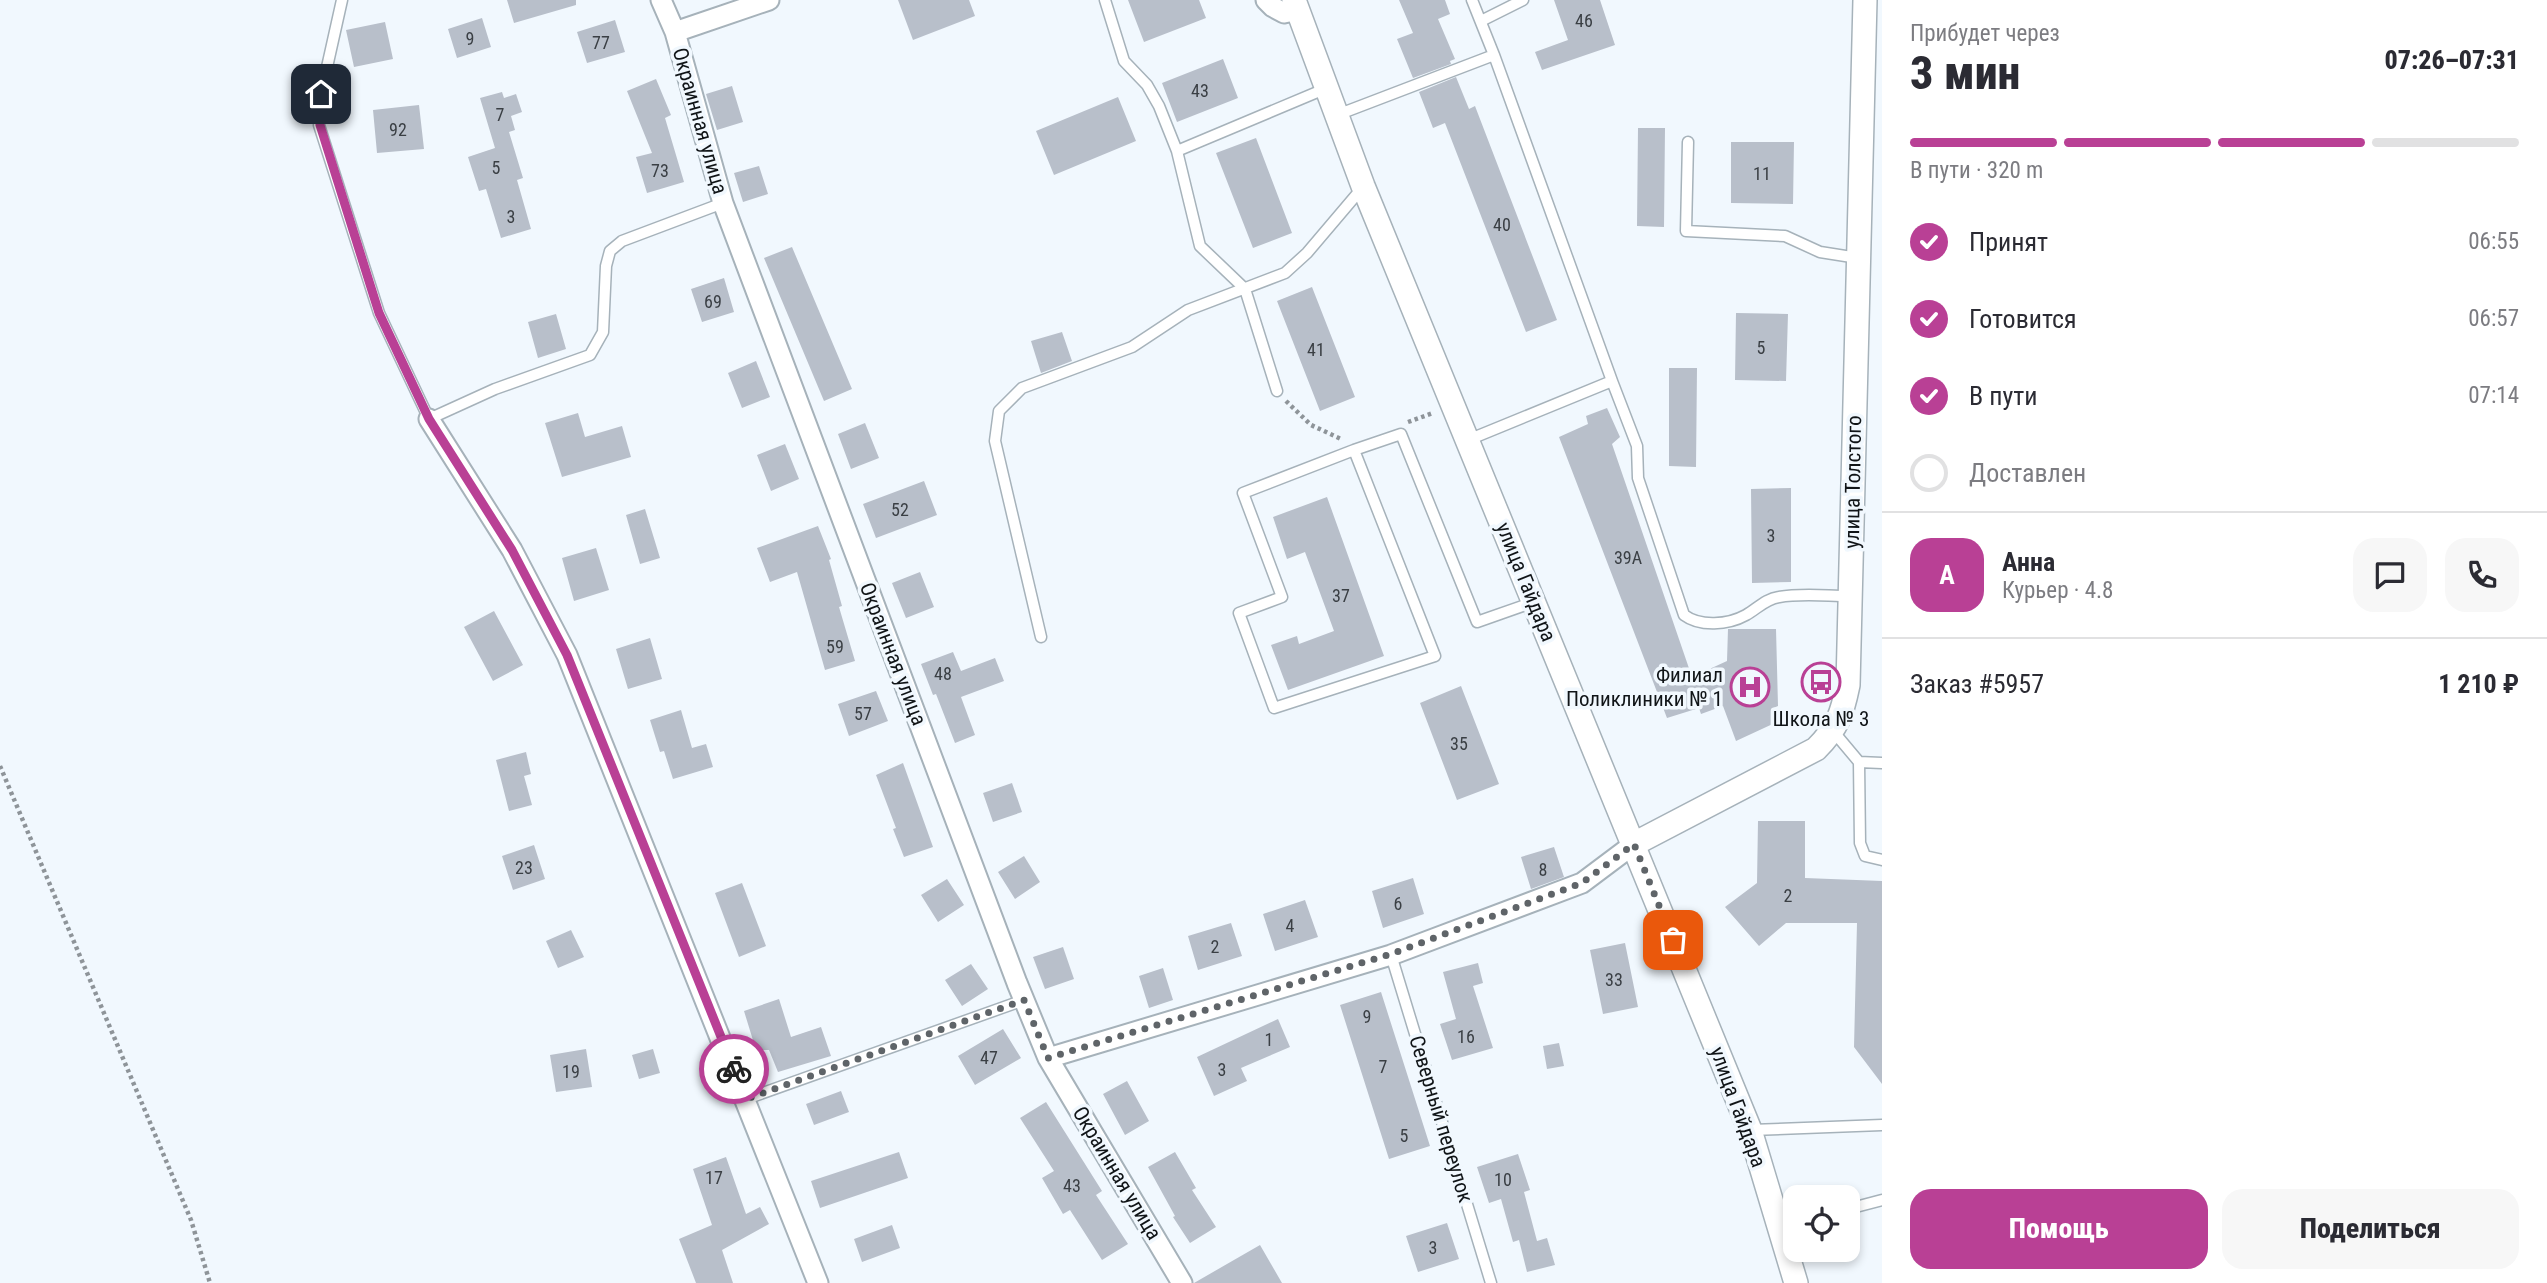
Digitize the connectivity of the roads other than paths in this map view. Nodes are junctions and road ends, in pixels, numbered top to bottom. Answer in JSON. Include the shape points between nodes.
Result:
{"nodes":[{"id":1,"x":342,"y":0,"type":"edge"},
{"id":2,"x":661,"y":0,"type":"edge"},
{"id":3,"x":769,"y":0,"type":"edge"},
{"id":4,"x":1105,"y":0,"type":"edge"},
{"id":5,"x":1266,"y":0,"type":"edge"},
{"id":6,"x":1472,"y":0,"type":"edge"},
{"id":7,"x":1523,"y":0,"type":"edge"},
{"id":8,"x":1865,"y":0,"type":"edge"},
{"id":9,"x":1296,"y":5,"type":"edge"},
{"id":10,"x":1480,"y":21,"type":"junction"},
{"id":11,"x":675,"y":32,"type":"junction"},
{"id":12,"x":1494,"y":55,"type":"junction"},
{"id":13,"x":1327,"y":88,"type":"junction"},
{"id":14,"x":1337,"y":115,"type":"junction"},
{"id":15,"x":1688,"y":142,"type":"dead end"},
{"id":16,"x":1177,"y":151,"type":"junction"},
{"id":17,"x":1363,"y":186,"type":"junction"},
{"id":18,"x":723,"y":204,"type":"junction"},
{"id":19,"x":1858,"y":258,"type":"junction"},
{"id":20,"x":1245,"y":289,"type":"junction"},
{"id":21,"x":1612,"y":381,"type":"junction"},
{"id":22,"x":1277,"y":391,"type":"road end"},
{"id":23,"x":429,"y":419,"type":"junction"},
{"id":24,"x":1468,"y":440,"type":"junction"},
{"id":25,"x":1354,"y":450,"type":"junction"},
{"id":26,"x":1850,"y":596,"type":"junction"},
{"id":27,"x":1534,"y":602,"type":"junction"},
{"id":28,"x":1041,"y":637,"type":"dead end"},
{"id":29,"x":1833,"y":731,"type":"junction"},
{"id":30,"x":1858,"y":762,"type":"junction"},
{"id":31,"x":1882,"y":763,"type":"edge"},
{"id":32,"x":1634,"y":844,"type":"junction"},
{"id":33,"x":1882,"y":860,"type":"edge"},
{"id":34,"x":1391,"y":954,"type":"junction"},
{"id":35,"x":1024,"y":1000,"type":"junction"},
{"id":36,"x":1048,"y":1058,"type":"junction"},
{"id":37,"x":746,"y":1099,"type":"junction"},
{"id":38,"x":1882,"y":1125,"type":"edge"},
{"id":39,"x":1750,"y":1130,"type":"junction"},
{"id":40,"x":1882,"y":1200,"type":"edge"},
{"id":41,"x":1860,"y":1206,"type":"edge"},
{"id":42,"x":818,"y":1283,"type":"edge"},
{"id":43,"x":1182,"y":1283,"type":"edge"},
{"id":44,"x":1491,"y":1283,"type":"edge"},
{"id":45,"x":1797,"y":1283,"type":"edge"}],
"edges":[{"from":1,"to":23,"type":"lane","via":[[321,94],[320,125],[379,313]]},
{"from":2,"to":11,"type":"street","name":"Окраинная улица"},
{"from":3,"to":11,"type":"street"},
{"from":4,"to":16,"type":"lane","via":[[1124,61],[1147,85]]},
{"from":5,"to":9,"type":"street","via":[[1284,13]]},
{"from":6,"to":10,"type":"lane"},
{"from":7,"to":10,"type":"lane"},
{"from":8,"to":19,"type":"street","name":"улица Толстого"},
{"from":9,"to":13,"type":"street","name":"улица Гайдара"},
{"from":10,"to":12,"type":"lane"},
{"from":11,"to":18,"type":"street","name":"Окраинная улица"},
{"from":12,"to":14,"type":"lane"},
{"from":12,"to":21,"type":"lane"},
{"from":13,"to":14,"type":"street","name":"улица Гайдара"},
{"from":13,"to":16,"type":"lane"},
{"from":14,"to":17,"type":"street","name":"улица Гайдара"},
{"from":15,"to":19,"type":"lane","via":[[1685,231],[1785,236],[1820,252]]},
{"from":16,"to":20,"type":"lane","via":[[1200,246]]},
{"from":17,"to":20,"type":"lane","via":[[1285,273]]},
{"from":17,"to":24,"type":"street","name":"улица Гайдара"},
{"from":18,"to":23,"type":"lane","via":[[621,241],[610,251],[603,332],[590,355]]},
{"from":18,"to":35,"type":"street","name":"Окраинная улица"},
{"from":19,"to":26,"type":"street","name":"улица Толстого"},
{"from":20,"to":22,"type":"lane"},
{"from":20,"to":28,"type":"lane","via":[[1188,310],[1132,347],[1022,388],[999,411],[995,441]]},
{"from":21,"to":24,"type":"lane"},
{"from":21,"to":26,"type":"lane","via":[[1637,446],[1638,478],[1684,615],[1693,622],[1731,621],[1781,596]]},
{"from":23,"to":37,"type":"street","via":[[512,550],[567,655]]},
{"from":24,"to":27,"type":"street","name":"улица Гайдара"},
{"from":25,"to":25,"type":"lane","via":[[1242,493],[1282,597],[1239,613],[1274,708],[1435,656]]},
{"from":25,"to":27,"type":"lane","via":[[1401,434],[1477,622]]},
{"from":26,"to":29,"type":"street","name":"улица Толстого","via":[[1848,685]]},
{"from":27,"to":32,"type":"street","name":"улица Гайдара"},
{"from":29,"to":30,"type":"lane"},
{"from":29,"to":32,"type":"street","name":"улица Толстого","via":[[1816,749]]},
{"from":30,"to":31,"type":"lane"},
{"from":30,"to":33,"type":"lane","via":[[1860,843],[1865,856]]},
{"from":32,"to":34,"type":"street","via":[[1582,883]]},
{"from":32,"to":39,"type":"street","name":"улица Гайдара"},
{"from":34,"to":36,"type":"street"},
{"from":34,"to":44,"type":"lane","name":"Северный переулок"},
{"from":35,"to":36,"type":"street","name":"Окраинная улица"},
{"from":35,"to":37,"type":"lane"},
{"from":36,"to":43,"type":"street","name":"Окраинная улица"},
{"from":37,"to":42,"type":"street"},
{"from":38,"to":39,"type":"lane"},
{"from":39,"to":45,"type":"street","name":"улица Гайдара"},
{"from":40,"to":41,"type":"lane"}]}
